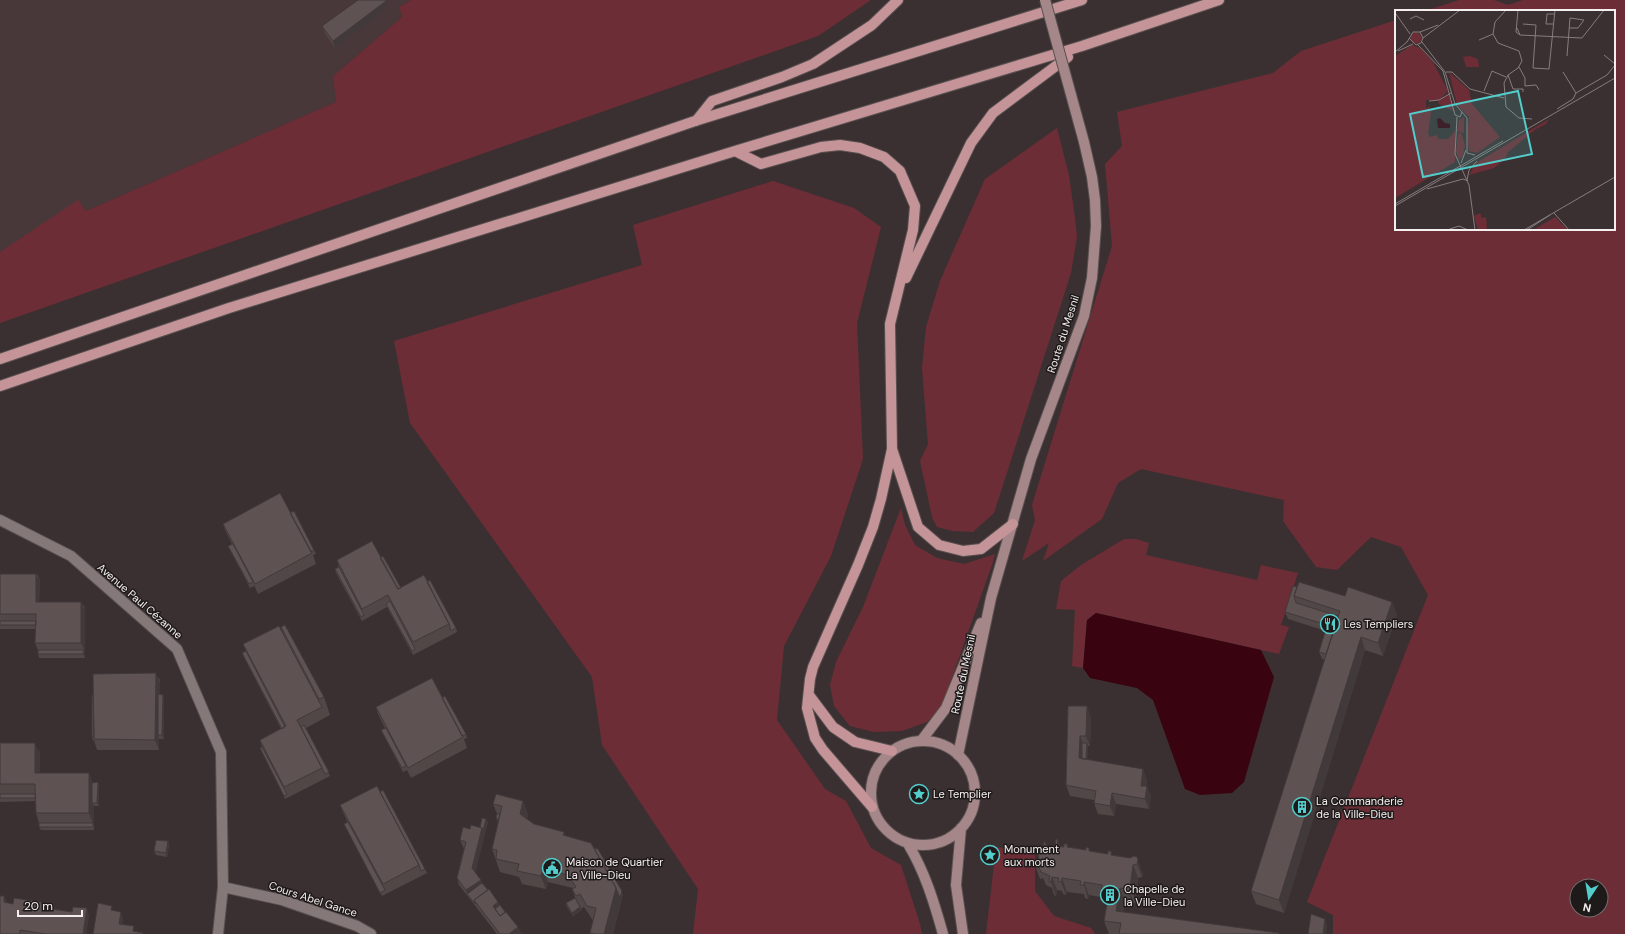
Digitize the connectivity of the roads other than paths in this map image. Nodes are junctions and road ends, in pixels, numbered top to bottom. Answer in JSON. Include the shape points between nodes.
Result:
{"nodes":[{"id":1,"x":898,"y":0,"type":"edge"},
{"id":2,"x":1046,"y":0,"type":"edge"},
{"id":3,"x":1082,"y":0,"type":"edge"},
{"id":4,"x":1219,"y":0,"type":"edge"},
{"id":5,"x":1082,"y":46,"type":"junction"},
{"id":6,"x":695,"y":121,"type":"junction"},
{"id":7,"x":735,"y":151,"type":"junction"},
{"id":8,"x":897,"y":296,"type":"junction"},
{"id":9,"x":0,"y":359,"type":"edge"},
{"id":10,"x":0,"y":386,"type":"edge"},
{"id":11,"x":892,"y":449,"type":"junction"},
{"id":12,"x":0,"y":520,"type":"edge"},
{"id":13,"x":1012,"y":524,"type":"junction"},
{"id":14,"x":991,"y":598,"type":"junction"},
{"id":15,"x":809,"y":695,"type":"junction"},
{"id":16,"x":921,"y":741,"type":"junction"},
{"id":17,"x":892,"y":751,"type":"junction"},
{"id":18,"x":958,"y":755,"type":"junction"},
{"id":19,"x":872,"y":807,"type":"junction"},
{"id":20,"x":961,"y":828,"type":"junction"},
{"id":21,"x":908,"y":844,"type":"junction"},
{"id":22,"x":222,"y":887,"type":"junction"},
{"id":23,"x":218,"y":934,"type":"edge"},
{"id":24,"x":371,"y":934,"type":"edge"},
{"id":25,"x":943,"y":934,"type":"edge"},
{"id":26,"x":963,"y":934,"type":"edge"}],
"edges":[{"from":1,"to":6,"type":"main road","via":[[872,25],[813,64],[712,101]]},
{"from":2,"to":13,"type":"street","name":"Route du Mesnil","bridge":true,"via":[[1092,177],[1096,226],[1092,278],[1084,316],[1031,459]]},
{"from":3,"to":6,"type":"main road"},
{"from":4,"to":5,"type":"main road"},
{"from":5,"to":7,"type":"main road"},
{"from":5,"to":8,"type":"main road","via":[[993,113],[971,144]]},
{"from":6,"to":9,"type":"main road"},
{"from":7,"to":8,"type":"main road","via":[[760,164],[821,147],[840,145],[884,156],[900,171],[915,206],[913,230]]},
{"from":7,"to":10,"type":"main road","via":[[229,308]]},
{"from":8,"to":11,"type":"main road","via":[[890,324]]},
{"from":11,"to":13,"type":"main road","via":[[918,527],[939,545],[963,551],[981,549]]},
{"from":11,"to":15,"type":"main road","via":[[873,527],[813,667]]},
{"from":12,"to":22,"type":"street","name":"Avenue Paul Cézanne","via":[[71,556],[177,649],[221,752]]},
{"from":13,"to":14,"type":"street","name":"Route du Mesnil"},
{"from":14,"to":16,"type":"street","name":"Route du Mesnil","via":[[946,708]]},
{"from":14,"to":18,"type":"street","name":"Route du Mesnil"},
{"from":15,"to":17,"type":"main road","via":[[833,727],[855,742]]},
{"from":15,"to":19,"type":"main road","via":[[807,708],[815,738]]},
{"from":16,"to":17,"type":"street","via":[[906,744]]},
{"from":16,"to":18,"type":"street","via":[[947,747]]},
{"from":17,"to":19,"type":"street","via":[[881,762],[874,776],[871,791]]},
{"from":18,"to":20,"type":"street","via":[[974,782],[975,798],[973,809]]},
{"from":19,"to":21,"type":"street","via":[[884,829]]},
{"from":20,"to":21,"type":"street","via":[[950,838],[936,843]]},
{"from":20,"to":26,"type":"street","via":[[956,886]]},
{"from":21,"to":25,"type":"street","via":[[917,858],[930,890]]},
{"from":22,"to":23,"type":"street","name":"Avenue Paul Cézanne"},
{"from":22,"to":24,"type":"street","name":"Cours Abel Gance","via":[[282,900],[357,926]]}]}
